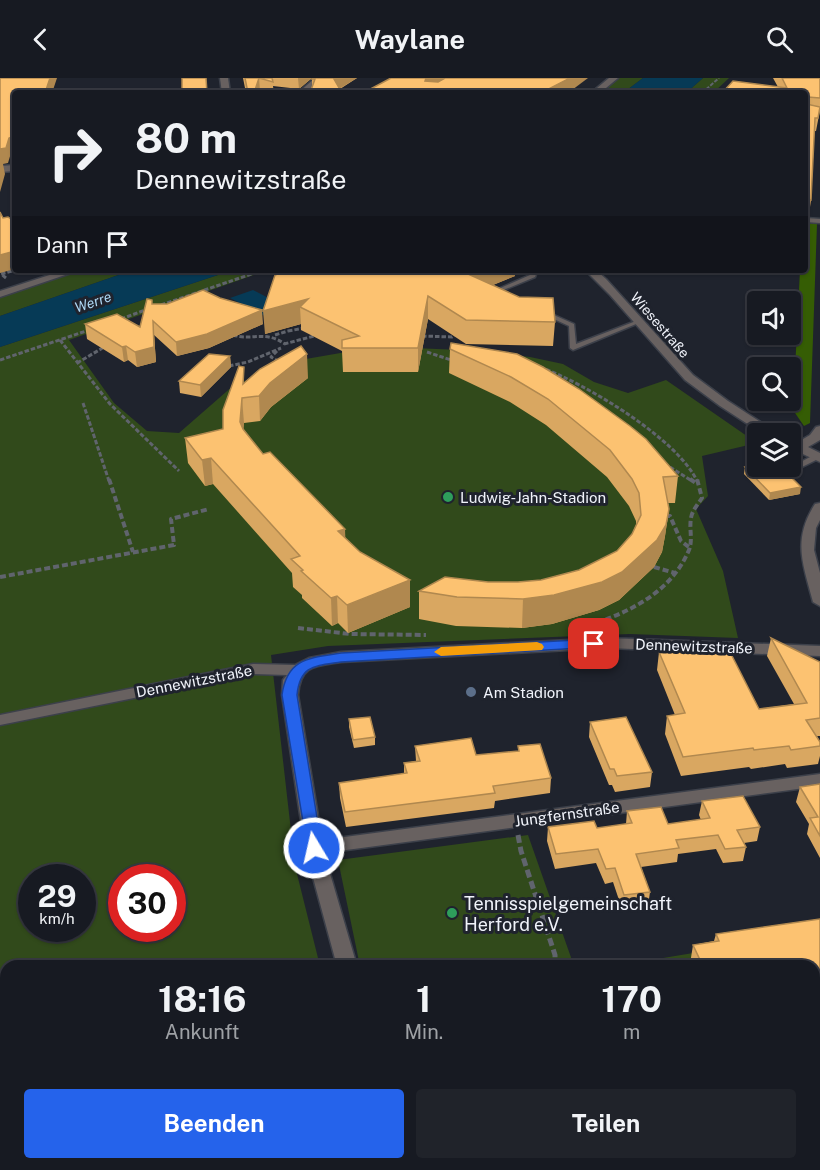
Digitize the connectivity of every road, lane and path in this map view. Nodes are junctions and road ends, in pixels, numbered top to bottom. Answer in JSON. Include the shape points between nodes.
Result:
{"nodes":[{"id":1,"x":320,"y":78,"type":"edge"},
{"id":2,"x":614,"y":78,"type":"edge"},
{"id":3,"x":719,"y":78,"type":"edge"},
{"id":4,"x":306,"y":90,"type":"edge"},
{"id":5,"x":599,"y":90,"type":"edge"},
{"id":6,"x":705,"y":90,"type":"edge"},
{"id":7,"x":66,"y":273,"type":"edge"},
{"id":8,"x":253,"y":273,"type":"edge"},
{"id":9,"x":534,"y":273,"type":"edge"},
{"id":10,"x":593,"y":273,"type":"edge"},
{"id":11,"x":0,"y":294,"type":"edge"},
{"id":12,"x":502,"y":298,"type":"edge"},
{"id":13,"x":537,"y":311,"type":"edge"},
{"id":14,"x":121,"y":319,"type":"edge"},
{"id":15,"x":638,"y":322,"type":"junction"},
{"id":16,"x":283,"y":324,"type":"edge"},
{"id":17,"x":99,"y":326,"type":"edge"},
{"id":18,"x":313,"y":327,"type":"edge"},
{"id":19,"x":448,"y":330,"type":"edge"},
{"id":20,"x":288,"y":331,"type":"junction"},
{"id":21,"x":225,"y":332,"type":"edge"},
{"id":22,"x":321,"y":334,"type":"edge"},
{"id":23,"x":275,"y":335,"type":"junction"},
{"id":24,"x":412,"y":335,"type":"edge"},
{"id":25,"x":60,"y":340,"type":"junction"},
{"id":26,"x":285,"y":344,"type":"junction"},
{"id":27,"x":109,"y":345,"type":"edge"},
{"id":28,"x":281,"y":348,"type":"junction"},
{"id":29,"x":427,"y":352,"type":"dead end"},
{"id":30,"x":0,"y":360,"type":"edge"},
{"id":31,"x":278,"y":361,"type":"edge"},
{"id":32,"x":78,"y":363,"type":"junction"},
{"id":33,"x":459,"y":363,"type":"edge"},
{"id":34,"x":228,"y":366,"type":"edge"},
{"id":35,"x":543,"y":373,"type":"edge"},
{"id":36,"x":592,"y":393,"type":"junction"},
{"id":37,"x":583,"y":396,"type":"edge"},
{"id":38,"x":83,"y":403,"type":"dead end"},
{"id":39,"x":627,"y":416,"type":"junction"},
{"id":40,"x":617,"y":419,"type":"edge"},
{"id":41,"x":756,"y":423,"type":"edge"},
{"id":42,"x":820,"y":430,"type":"edge"},
{"id":43,"x":662,"y":442,"type":"junction"},
{"id":44,"x":801,"y":443,"type":"edge"},
{"id":45,"x":652,"y":445,"type":"edge"},
{"id":46,"x":801,"y":448,"type":"edge"},
{"id":47,"x":819,"y":457,"type":"edge"},
{"id":48,"x":801,"y":465,"type":"edge"},
{"id":49,"x":669,"y":467,"type":"edge"},
{"id":50,"x":179,"y":471,"type":"dead end"},
{"id":51,"x":698,"y":485,"type":"junction"},
{"id":52,"x":820,"y":507,"type":"edge"},
{"id":53,"x":209,"y":509,"type":"dead end"},
{"id":54,"x":659,"y":515,"type":"edge"},
{"id":55,"x":690,"y":549,"type":"junction"},
{"id":56,"x":133,"y":552,"type":"junction"},
{"id":57,"x":654,"y":567,"type":"dead end"},
{"id":58,"x":675,"y":573,"type":"junction"},
{"id":59,"x":0,"y":577,"type":"edge"},
{"id":60,"x":820,"y":602,"type":"edge"},
{"id":61,"x":298,"y":628,"type":"dead end"},
{"id":62,"x":568,"y":630,"type":"dead end"},
{"id":63,"x":428,"y":635,"type":"dead end"},
{"id":64,"x":820,"y":651,"type":"edge"},
{"id":65,"x":298,"y":670,"type":"junction"},
{"id":66,"x":0,"y":720,"type":"edge"},
{"id":67,"x":820,"y":780,"type":"edge"},
{"id":68,"x":515,"y":821,"type":"junction"},
{"id":69,"x":314,"y":848,"type":"junction"},
{"id":70,"x":345,"y":960,"type":"edge"},
{"id":71,"x":555,"y":960,"type":"edge"}],
"edges":[{"from":1,"to":4,"type":"street"},
{"from":2,"to":5,"type":"street"},
{"from":3,"to":6,"type":"path"},
{"from":7,"to":11,"type":"street"},
{"from":8,"to":14,"type":"path"},
{"from":9,"to":12,"type":"lane","via":[[491,294]]},
{"from":10,"to":15,"type":"street","name":"Wiesestraße"},
{"from":13,"to":15,"type":"lane","via":[[572,326],[573,348]]},
{"from":15,"to":41,"type":"street","name":"Wiesestraße","via":[[680,370]]},
{"from":16,"to":20,"type":"path"},
{"from":17,"to":25,"type":"path"},
{"from":18,"to":20,"type":"path"},
{"from":19,"to":24,"type":"path","via":[[458,333],[452,338]]},
{"from":20,"to":23,"type":"path"},
{"from":21,"to":23,"type":"path","via":[[241,339]]},
{"from":22,"to":26,"type":"path"},
{"from":23,"to":26,"type":"path"},
{"from":25,"to":30,"type":"path"},
{"from":25,"to":32,"type":"path"},
{"from":26,"to":28,"type":"path"},
{"from":27,"to":32,"type":"path"},
{"from":28,"to":31,"type":"path","via":[[271,357]]},
{"from":28,"to":34,"type":"path","via":[[239,367]]},
{"from":29,"to":33,"type":"path"},
{"from":32,"to":50,"type":"path","via":[[110,404]]},
{"from":35,"to":36,"type":"path","via":[[536,366],[563,375]]},
{"from":36,"to":37,"type":"path"},
{"from":36,"to":39,"type":"path"},
{"from":38,"to":56,"type":"path"},
{"from":39,"to":40,"type":"path"},
{"from":39,"to":43,"type":"path"},
{"from":42,"to":44,"type":"street","via":[[815,438]]},
{"from":43,"to":45,"type":"path"},
{"from":43,"to":51,"type":"path","via":[[695,476]]},
{"from":46,"to":47,"type":"street"},
{"from":47,"to":48,"type":"lane"},
{"from":49,"to":51,"type":"path"},
{"from":51,"to":55,"type":"path","via":[[702,498],[692,516]]},
{"from":52,"to":60,"type":"street","via":[[809,528],[807,550]]},
{"from":53,"to":56,"type":"path","via":[[171,519],[174,545]]},
{"from":54,"to":55,"type":"path","via":[[670,516],[681,541]]},
{"from":55,"to":58,"type":"path"},
{"from":56,"to":59,"type":"path"},
{"from":57,"to":58,"type":"path"},
{"from":58,"to":62,"type":"path","via":[[663,588],[636,607]]},
{"from":61,"to":63,"type":"path","via":[[350,634]]},
{"from":64,"to":65,"type":"street","name":"Dennewitzstraße","via":[[600,643],[341,657],[314,661]]},
{"from":65,"to":66,"type":"street","name":"Dennewitzstraße","via":[[253,669]]},
{"from":65,"to":69,"type":"street","via":[[291,680],[290,695]]},
{"from":67,"to":68,"type":"street","name":"Jungfernstraße"},
{"from":68,"to":69,"type":"street","name":"Jungfernstraße"},
{"from":68,"to":71,"type":"path"},
{"from":69,"to":70,"type":"street"}]}
